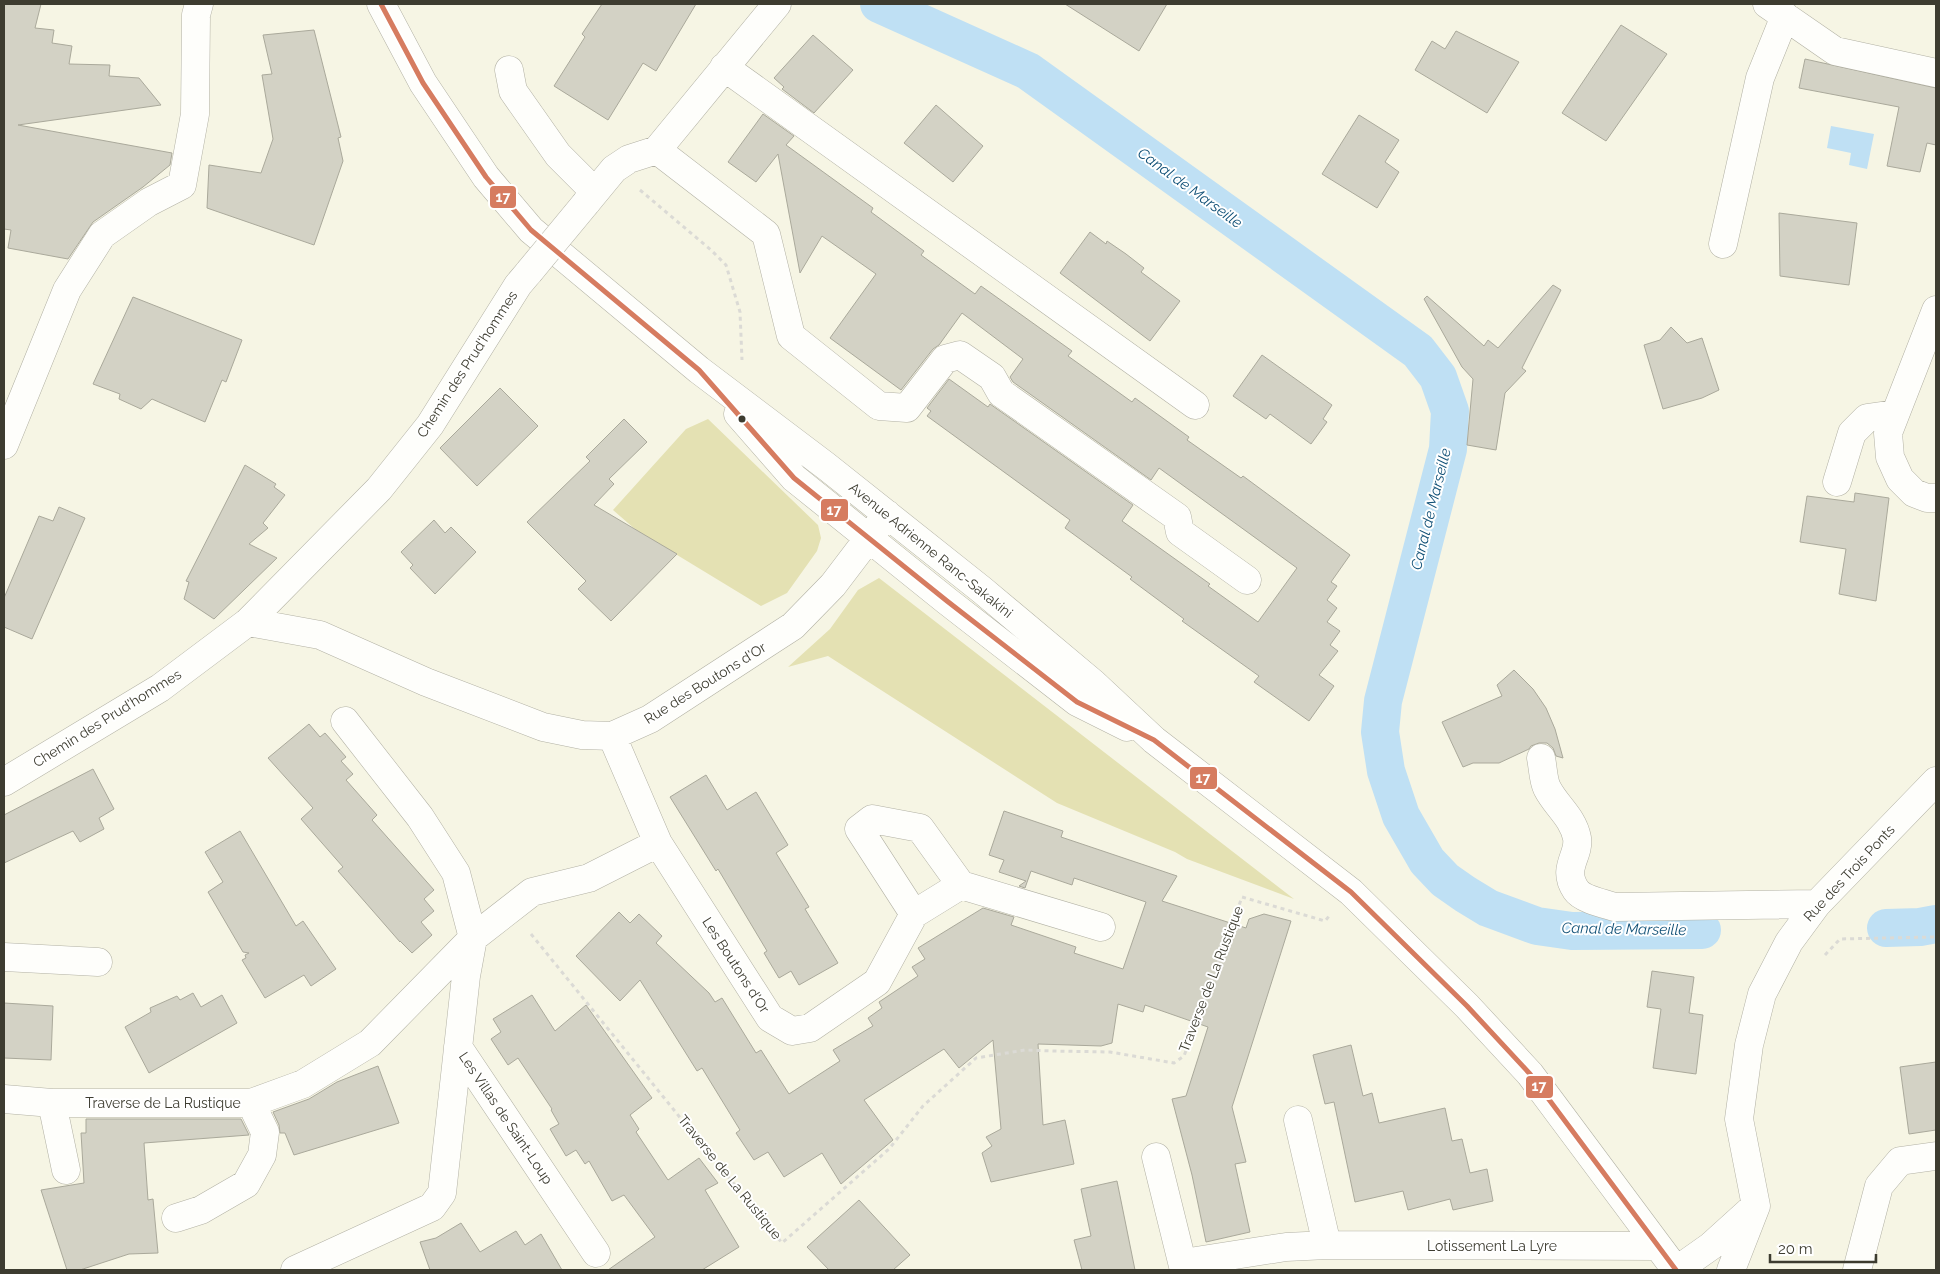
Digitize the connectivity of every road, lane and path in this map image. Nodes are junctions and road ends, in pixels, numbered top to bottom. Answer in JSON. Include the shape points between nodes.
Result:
{"nodes":[{"id":1,"x":381,"y":4,"type":"edge"},
{"id":2,"x":777,"y":4,"type":"edge"},
{"id":3,"x":192,"y":8,"type":"edge"},
{"id":4,"x":1776,"y":10,"type":"edge"},
{"id":5,"x":724,"y":67,"type":"junction"},
{"id":6,"x":509,"y":70,"type":"dead end"},
{"id":7,"x":1936,"y":73,"type":"edge"},
{"id":8,"x":657,"y":150,"type":"junction"},
{"id":9,"x":590,"y":198,"type":"junction"},
{"id":10,"x":662,"y":208,"type":"dead end"},
{"id":11,"x":1723,"y":244,"type":"dead end"},
{"id":12,"x":1936,"y":310,"type":"edge"},
{"id":13,"x":742,"y":360,"type":"dead end"},
{"id":14,"x":699,"y":370,"type":"junction"},
{"id":15,"x":1195,"y":406,"type":"dead end"},
{"id":16,"x":1896,"y":414,"type":"junction"},
{"id":17,"x":4,"y":445,"type":"edge"},
{"id":18,"x":1837,"y":482,"type":"dead end"},
{"id":19,"x":1936,"y":498,"type":"edge"},
{"id":20,"x":887,"y":514,"type":"junction"},
{"id":21,"x":870,"y":538,"type":"junction"},
{"id":22,"x":1247,"y":580,"type":"dead end"},
{"id":23,"x":248,"y":622,"type":"junction"},
{"id":24,"x":345,"y":721,"type":"dead end"},
{"id":25,"x":612,"y":736,"type":"junction"},
{"id":26,"x":1154,"y":740,"type":"junction"},
{"id":27,"x":1541,"y":758,"type":"dead end"},
{"id":28,"x":4,"y":782,"type":"edge"},
{"id":29,"x":1936,"y":782,"type":"edge"},
{"id":30,"x":658,"y":843,"type":"junction"},
{"id":31,"x":961,"y":885,"type":"junction"},
{"id":32,"x":1350,"y":892,"type":"junction"},
{"id":33,"x":1817,"y":904,"type":"junction"},
{"id":34,"x":510,"y":909,"type":"junction"},
{"id":35,"x":914,"y":914,"type":"junction"},
{"id":36,"x":1102,"y":927,"type":"dead end"},
{"id":37,"x":1936,"y":936,"type":"edge"},
{"id":38,"x":473,"y":938,"type":"junction"},
{"id":39,"x":1825,"y":955,"type":"dead end"},
{"id":40,"x":4,"y":957,"type":"edge"},
{"id":41,"x":98,"y":962,"type":"dead end"},
{"id":42,"x":458,"y":1047,"type":"junction"},
{"id":43,"x":4,"y":1099,"type":"edge"},
{"id":44,"x":52,"y":1103,"type":"junction"},
{"id":45,"x":251,"y":1103,"type":"junction"},
{"id":46,"x":1298,"y":1120,"type":"dead end"},
{"id":47,"x":1936,"y":1156,"type":"edge"},
{"id":48,"x":1156,"y":1157,"type":"dead end"},
{"id":49,"x":66,"y":1170,"type":"dead end"},
{"id":50,"x":1756,"y":1206,"type":"junction"},
{"id":51,"x":176,"y":1218,"type":"dead end"},
{"id":52,"x":1327,"y":1244,"type":"junction"},
{"id":53,"x":1658,"y":1246,"type":"junction"},
{"id":54,"x":596,"y":1253,"type":"dead end"},
{"id":55,"x":1184,"y":1267,"type":"edge"},
{"id":56,"x":295,"y":1270,"type":"edge"},
{"id":57,"x":1677,"y":1270,"type":"edge"},
{"id":58,"x":1731,"y":1270,"type":"edge"},
{"id":59,"x":1857,"y":1270,"type":"edge"}],
"edges":[{"from":1,"to":14,"type":"street","name":"Avenue Adrienne Ranc-Sakakini","via":[[423,84],[486,176],[531,230]]},
{"from":2,"to":5,"type":"street"},
{"from":3,"to":17,"type":"street","via":[[195,114],[182,185],[150,202],[102,235],[67,290]]},
{"from":4,"to":7,"type":"street","via":[[1835,51]]},
{"from":4,"to":11,"type":"street"},
{"from":5,"to":8,"type":"street"},
{"from":5,"to":15,"type":"street"},
{"from":6,"to":9,"type":"street","via":[[513,91]]},
{"from":8,"to":9,"type":"street","name":"Chemin des Prud'hommes","via":[[629,159],[614,169]]},
{"from":8,"to":22,"type":"street","via":[[766,234],[791,336],[878,406],[908,408],[945,359],[960,355],[992,377],[1001,393],[1177,517],[1180,532]]},
{"from":9,"to":23,"type":"street","name":"Chemin des Prud'hommes","bridge":true,"via":[[518,285],[430,425],[379,489]]},
{"from":10,"to":13,"type":"path","via":[[726,265],[740,312]]},
{"from":12,"to":16,"type":"street"},
{"from":14,"to":20,"type":"street","name":"Avenue Adrienne Ranc-Sakakini"},
{"from":14,"to":21,"type":"street","name":"Avenue Adrienne Ranc-Sakakini","via":[[794,478]]},
{"from":16,"to":18,"type":"street","via":[[1867,418],[1852,433]]},
{"from":16,"to":19,"type":"street","via":[[1888,433],[1890,457],[1900,479],[1914,493]]},
{"from":20,"to":21,"type":"street","name":"Rue des Boutons d'Or"},
{"from":20,"to":26,"type":"street","name":"Avenue Adrienne Ranc-Sakakini","via":[[1093,683]]},
{"from":21,"to":25,"type":"street","name":"Rue des Boutons d'Or","via":[[833,585],[793,626],[650,719]]},
{"from":21,"to":26,"type":"street","name":"Avenue Adrienne Ranc-Sakakini","via":[[1077,702]]},
{"from":23,"to":25,"type":"street","name":"Rue des Boutons d'Or","via":[[320,635],[426,682],[543,727],[582,735]]},
{"from":23,"to":28,"type":"street","name":"Chemin des Prud'hommes","via":[[160,688]]},
{"from":24,"to":38,"type":"street","via":[[420,816],[456,872]]},
{"from":25,"to":30,"type":"street"},
{"from":26,"to":32,"type":"street","name":"Avenue Adrienne Ranc-Sakakini"},
{"from":27,"to":33,"type":"street","via":[[1546,786],[1571,820],[1577,840],[1569,873],[1577,891],[1596,902],[1615,908]]},
{"from":29,"to":33,"type":"street","name":"Rue des Trois Ponts"},
{"from":30,"to":34,"type":"street","via":[[589,878],[532,892]]},
{"from":30,"to":35,"type":"street","name":"Les Boutons d'Or","via":[[770,1018],[792,1031],[810,1028],[877,982]]},
{"from":31,"to":35,"type":"street","name":"Les Boutons d'Or"},
{"from":31,"to":35,"type":"street","via":[[920,828],[872,818],[859,829]]},
{"from":31,"to":36,"type":"street"},
{"from":32,"to":34,"type":"path","name":"Traverse de La Rustique","via":[[1324,921],[1242,897],[1184,1056],[1174,1063],[1110,1052],[1043,1050],[976,1058],[923,1106],[889,1149],[782,1243]]},
{"from":32,"to":53,"type":"street","name":"Avenue Adrienne Ranc-Sakakini","via":[[1468,1006],[1530,1074]]},
{"from":33,"to":50,"type":"street","name":"Rue des Trois Ponts","via":[[1789,942],[1762,994],[1749,1045],[1739,1119]]},
{"from":34,"to":38,"type":"street"},
{"from":37,"to":39,"type":"path","via":[[1840,939]]},
{"from":38,"to":42,"type":"street","name":"Les Villas de Saint-Loup"},
{"from":38,"to":45,"type":"street","name":"Traverse de La Rustique","via":[[370,1043],[303,1084]]},
{"from":40,"to":41,"type":"street"},
{"from":42,"to":54,"type":"street","name":"Les Villas de Saint-Loup"},
{"from":42,"to":56,"type":"street","via":[[442,1193],[432,1207]]},
{"from":43,"to":44,"type":"street","name":"Traverse de La Rustique"},
{"from":44,"to":45,"type":"street","name":"Traverse de La Rustique"},
{"from":44,"to":49,"type":"street"},
{"from":45,"to":51,"type":"street","via":[[265,1132],[262,1155],[246,1184],[201,1210]]},
{"from":46,"to":52,"type":"street"},
{"from":47,"to":59,"type":"street","via":[[1900,1161],[1879,1186]]},
{"from":48,"to":55,"type":"street"},
{"from":50,"to":57,"type":"street","via":[[1711,1246]]},
{"from":50,"to":58,"type":"street"},
{"from":52,"to":53,"type":"street","name":"Lotissement La Lyre"},
{"from":52,"to":55,"type":"street","name":"Lotissement La Lyre","via":[[1286,1248]]},
{"from":53,"to":57,"type":"street","name":"Avenue Adrienne Ranc-Sakakini"}]}
